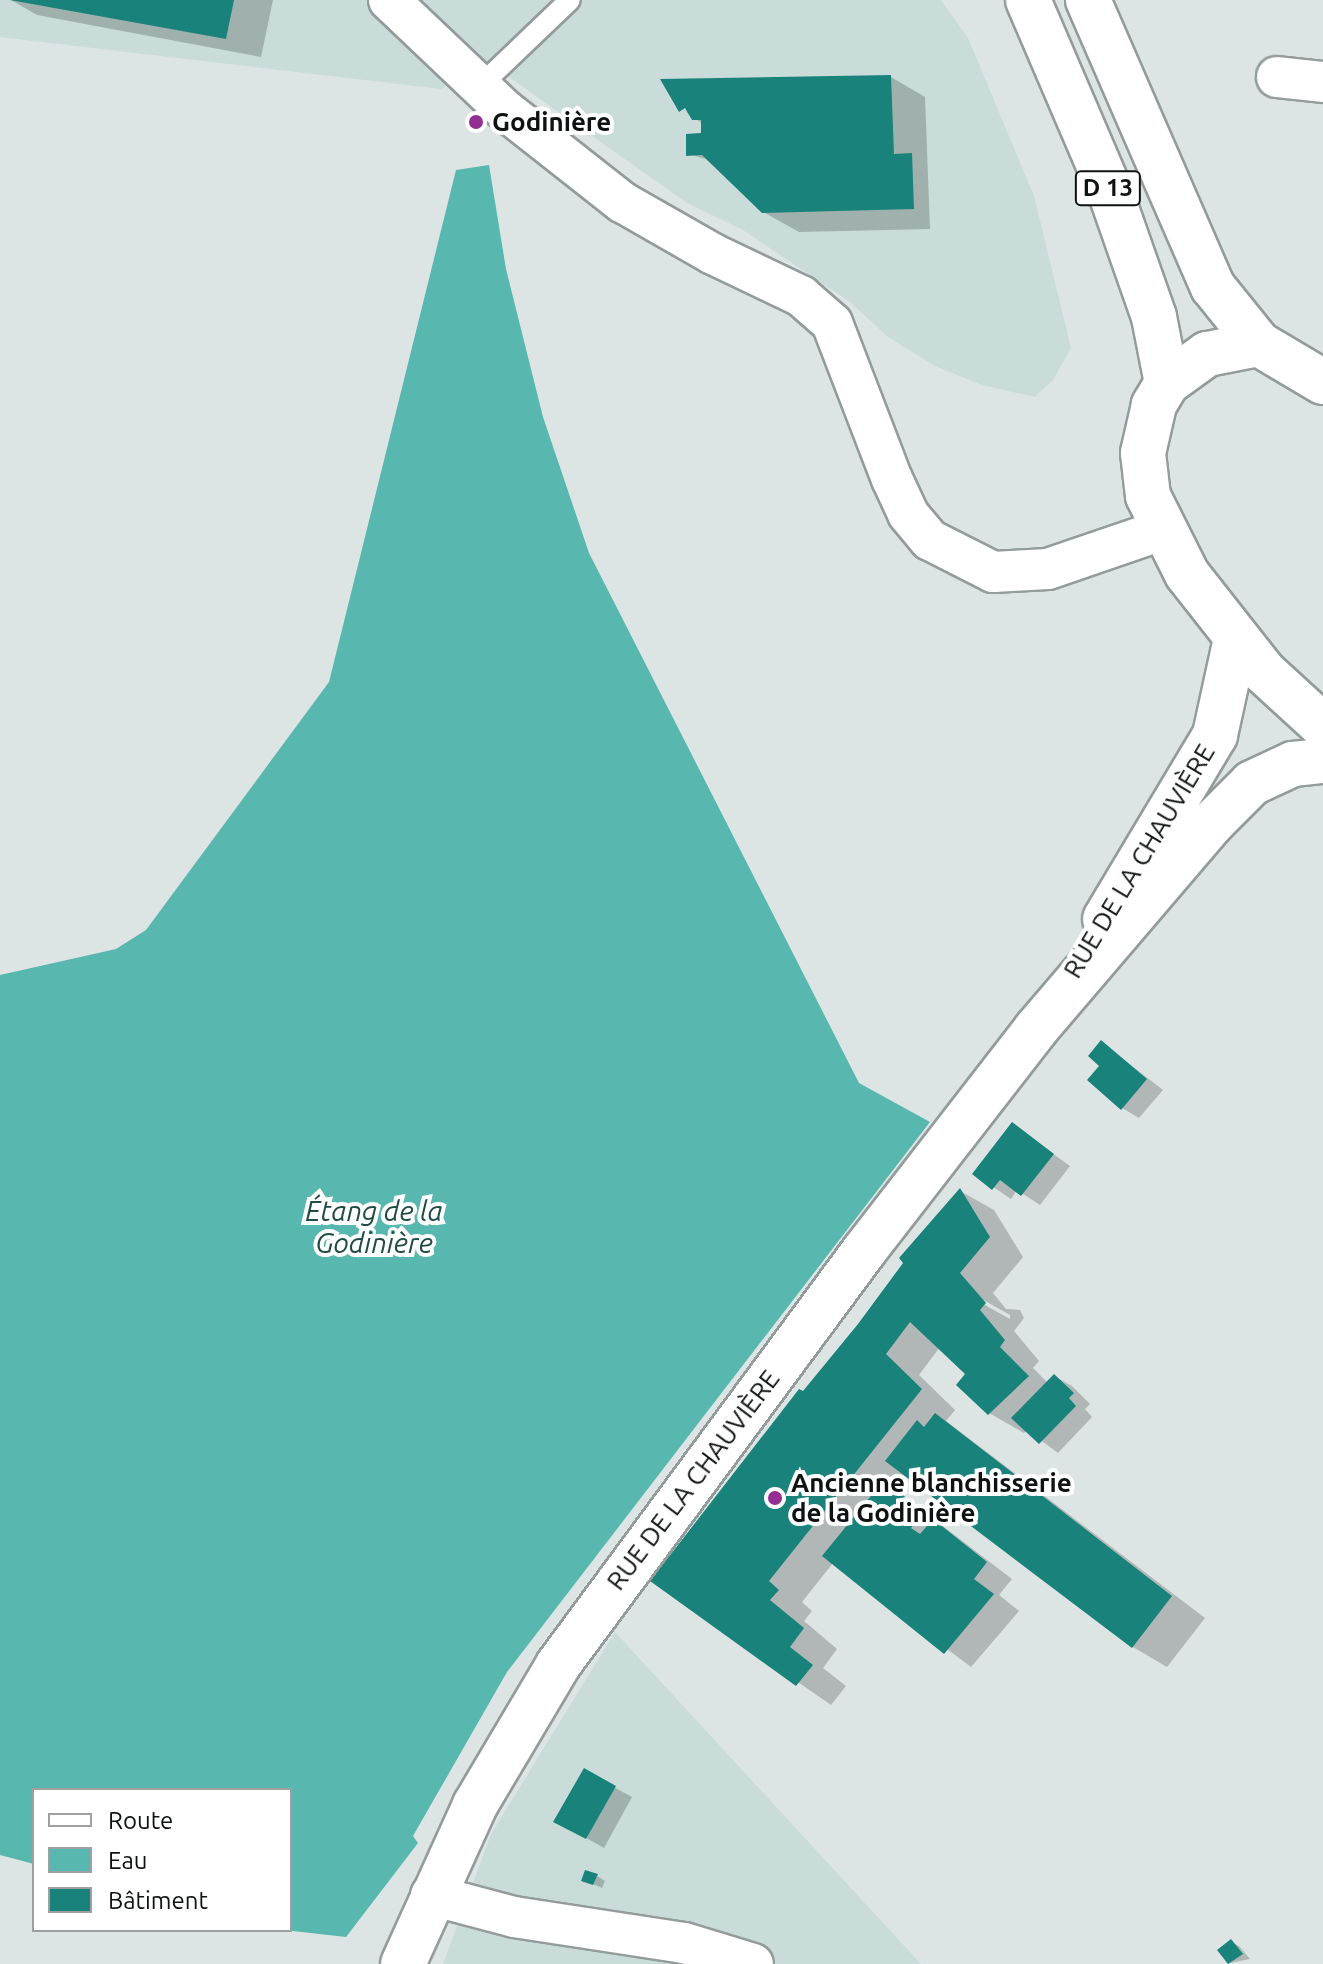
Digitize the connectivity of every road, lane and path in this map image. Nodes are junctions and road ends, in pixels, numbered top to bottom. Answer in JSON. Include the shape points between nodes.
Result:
{"nodes":[{"id":1,"x":389,"y":0,"type":"edge"},
{"id":2,"x":1028,"y":0,"type":"edge"},
{"id":3,"x":1088,"y":0,"type":"edge"},
{"id":4,"x":559,"y":4,"type":"edge"},
{"id":5,"x":1277,"y":77,"type":"dead end"},
{"id":6,"x":1323,"y":82,"type":"edge"},
{"id":7,"x":480,"y":86,"type":"junction"},
{"id":8,"x":1259,"y":344,"type":"junction"},
{"id":9,"x":1323,"y":382,"type":"edge"},
{"id":10,"x":1167,"y":383,"type":"junction"},
{"id":11,"x":1162,"y":530,"type":"junction"},
{"id":12,"x":1236,"y":639,"type":"junction"},
{"id":13,"x":1323,"y":726,"type":"edge"},
{"id":14,"x":1323,"y":761,"type":"edge"},
{"id":15,"x":1036,"y":1029,"type":"junction"},
{"id":16,"x":431,"y":1895,"type":"junction"},
{"id":17,"x":403,"y":1964,"type":"edge"},
{"id":18,"x":753,"y":1964,"type":"edge"}],
"edges":[{"from":1,"to":7,"type":"street"},
{"from":2,"to":10,"type":"main road","number":"D 13","via":[[1111,194],[1154,317]]},
{"from":3,"to":8,"type":"main road","number":"D 13","via":[[1213,287]]},
{"from":4,"to":7,"type":"lane"},
{"from":5,"to":6,"type":"street"},
{"from":7,"to":11,"type":"street","via":[[622,202],[801,296],[832,323],[908,514],[939,546],[993,572],[1048,569]]},
{"from":8,"to":9,"type":"main road"},
{"from":8,"to":10,"type":"main road","via":[[1207,354]]},
{"from":10,"to":11,"type":"main road","via":[[1154,405],[1143,453],[1148,496]]},
{"from":11,"to":12,"type":"main road"},
{"from":12,"to":13,"type":"main road"},
{"from":12,"to":15,"type":"main road","name":"RUE DE LA CHAUVIÈRE","via":[[1215,735]]},
{"from":14,"to":15,"type":"main road","name":"RUE DE LA CHAUVIÈRE","via":[[1293,764],[1252,783]]},
{"from":15,"to":16,"type":"main road","name":"RUE DE LA CHAUVIÈRE","via":[[628,1564],[558,1665],[482,1792]]},
{"from":16,"to":17,"type":"main road","name":"RUE DE LA CHAUVIÈRE"},
{"from":16,"to":18,"type":"street","via":[[514,1917],[684,1943]]}]}
